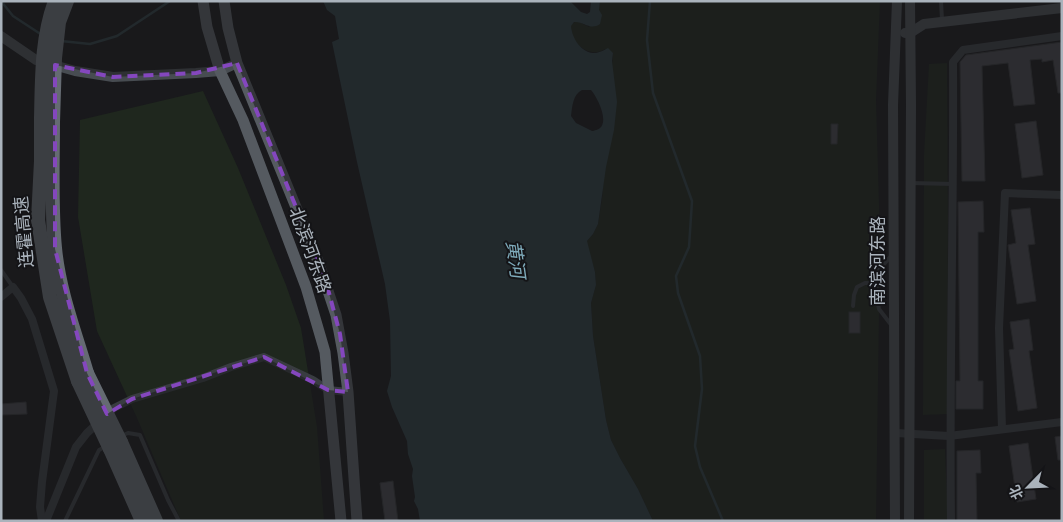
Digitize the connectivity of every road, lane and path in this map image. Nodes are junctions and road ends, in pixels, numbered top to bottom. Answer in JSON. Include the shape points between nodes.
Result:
{"nodes":[{"id":1,"x":55,"y":1,"type":"edge"},
{"id":2,"x":68,"y":1,"type":"edge"},
{"id":3,"x":203,"y":1,"type":"edge"},
{"id":4,"x":224,"y":1,"type":"edge"},
{"id":5,"x":897,"y":1,"type":"edge"},
{"id":6,"x":910,"y":1,"type":"edge"},
{"id":7,"x":941,"y":1,"type":"edge"},
{"id":8,"x":1050,"y":5,"type":"edge"},
{"id":9,"x":1062,"y":8,"type":"edge"},
{"id":10,"x":942,"y":22,"type":"junction"},
{"id":11,"x":910,"y":33,"type":"junction"},
{"id":12,"x":897,"y":34,"type":"junction"},
{"id":13,"x":1,"y":36,"type":"edge"},
{"id":14,"x":1062,"y":36,"type":"edge"},
{"id":15,"x":237,"y":63,"type":"junction"},
{"id":16,"x":220,"y":71,"type":"junction"},
{"id":17,"x":47,"y":120,"type":"junction"},
{"id":18,"x":911,"y":183,"type":"junction"},
{"id":19,"x":953,"y":184,"type":"junction"},
{"id":20,"x":1062,"y":195,"type":"edge"},
{"id":21,"x":894,"y":252,"type":"junction"},
{"id":22,"x":2,"y":272,"type":"edge"},
{"id":23,"x":876,"y":283,"type":"junction"},
{"id":24,"x":13,"y":287,"type":"junction"},
{"id":25,"x":1,"y":297,"type":"edge"},
{"id":26,"x":853,"y":306,"type":"dead end"},
{"id":27,"x":895,"y":330,"type":"junction"},
{"id":28,"x":328,"y":390,"type":"junction"},
{"id":29,"x":348,"y":392,"type":"junction"},
{"id":30,"x":1062,"y":422,"type":"edge"},
{"id":31,"x":1002,"y":429,"type":"junction"},
{"id":32,"x":896,"y":433,"type":"junction"},
{"id":33,"x":910,"y":434,"type":"junction"},
{"id":34,"x":950,"y":436,"type":"junction"},
{"id":35,"x":116,"y":445,"type":"junction"},
{"id":36,"x":42,"y":521,"type":"edge"},
{"id":37,"x":46,"y":521,"type":"edge"},
{"id":38,"x":65,"y":521,"type":"edge"},
{"id":39,"x":142,"y":521,"type":"edge"},
{"id":40,"x":156,"y":521,"type":"edge"},
{"id":41,"x":179,"y":521,"type":"edge"},
{"id":42,"x":341,"y":521,"type":"edge"},
{"id":43,"x":357,"y":521,"type":"edge"},
{"id":44,"x":895,"y":521,"type":"edge"},
{"id":45,"x":909,"y":521,"type":"edge"},
{"id":46,"x":951,"y":521,"type":"edge"}],
"edges":[{"from":1,"to":17,"type":"highway","name":"连霍高速","bridge":true,"via":[[44,45]]},
{"from":2,"to":17,"type":"highway","name":"连霍高速","bridge":true,"via":[[59,22]]},
{"from":3,"to":16,"type":"main road","name":"北滨河东路"},
{"from":4,"to":15,"type":"main road","name":"北滨河东路"},
{"from":5,"to":12,"type":"main road","name":"南滨河东路"},
{"from":6,"to":11,"type":"main road","name":"南滨河东路"},
{"from":7,"to":10,"type":"lane"},
{"from":8,"to":9,"type":"main road"},
{"from":8,"to":10,"type":"main road"},
{"from":10,"to":11,"type":"main road","via":[[924,24]]},
{"from":11,"to":12,"type":"main road"},
{"from":11,"to":18,"type":"main road","name":"南滨河东路"},
{"from":12,"to":21,"type":"main road","name":"南滨河东路"},
{"from":13,"to":16,"type":"main road","via":[[36,60],[75,71],[113,77]]},
{"from":14,"to":19,"type":"street","via":[[963,50],[953,62]]},
{"from":15,"to":16,"type":"main road"},
{"from":15,"to":29,"type":"main road","name":"北滨河东路","via":[[325,278],[340,334]]},
{"from":16,"to":28,"type":"main road","name":"北滨河东路","via":[[243,120],[306,287],[325,352]]},
{"from":17,"to":35,"type":"highway","name":"连霍高速","bridge":true,"via":[[38,220],[50,297]]},
{"from":18,"to":19,"type":"lane"},
{"from":18,"to":33,"type":"main road","name":"南滨河东路"},
{"from":19,"to":34,"type":"street"},
{"from":20,"to":31,"type":"street","via":[[1005,193],[999,328]]},
{"from":21,"to":23,"type":"lane","via":[[879,270]]},
{"from":21,"to":27,"type":"main road","name":"南滨河东路"},
{"from":22,"to":24,"type":"lane"},
{"from":23,"to":26,"type":"lane","via":[[857,287]]},
{"from":23,"to":27,"type":"lane","via":[[879,310]]},
{"from":24,"to":25,"type":"street"},
{"from":24,"to":36,"type":"street","via":[[32,320],[54,391],[42,482]]},
{"from":27,"to":32,"type":"main road","name":"南滨河东路"},
{"from":28,"to":29,"type":"street"},
{"from":28,"to":37,"type":"street","via":[[264,357],[132,399],[114,408],[76,447]]},
{"from":28,"to":42,"type":"main road","name":"北滨河东路"},
{"from":29,"to":43,"type":"main road","name":"北滨河东路"},
{"from":30,"to":31,"type":"street"},
{"from":31,"to":34,"type":"street"},
{"from":32,"to":33,"type":"street"},
{"from":32,"to":44,"type":"main road","name":"南滨河东路"},
{"from":33,"to":34,"type":"street"},
{"from":33,"to":45,"type":"main road","name":"南滨河东路"},
{"from":34,"to":46,"type":"street"},
{"from":35,"to":39,"type":"highway"},
{"from":35,"to":40,"type":"highway"},
{"from":38,"to":41,"type":"lane","via":[[99,450],[128,433],[140,435]]}]}
